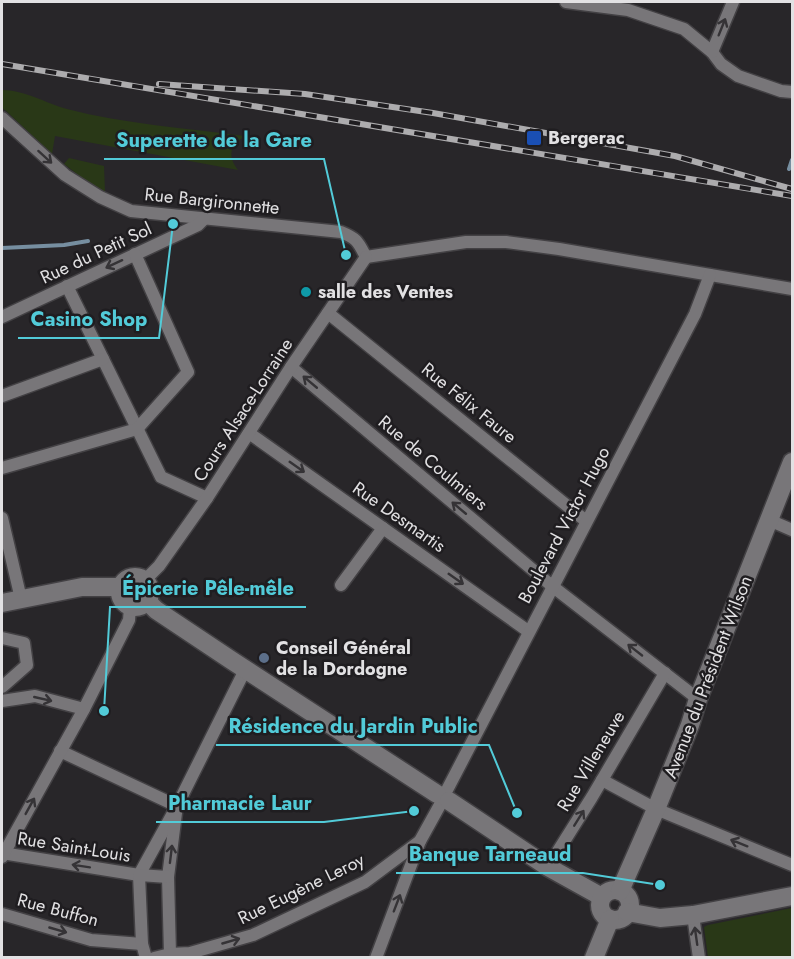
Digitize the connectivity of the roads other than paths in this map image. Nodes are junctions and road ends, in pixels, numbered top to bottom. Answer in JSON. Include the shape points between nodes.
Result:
{"nodes":[{"id":1,"x":566,"y":2,"type":"edge"},
{"id":2,"x":733,"y":2,"type":"edge"},
{"id":3,"x":712,"y":52,"type":"junction"},
{"id":4,"x":792,"y":92,"type":"edge"},
{"id":5,"x":2,"y":118,"type":"edge"},
{"id":6,"x":204,"y":219,"type":"junction"},
{"id":7,"x":135,"y":254,"type":"junction"},
{"id":8,"x":366,"y":257,"type":"junction"},
{"id":9,"x":710,"y":275,"type":"junction"},
{"id":10,"x":67,"y":286,"type":"junction"},
{"id":11,"x":792,"y":289,"type":"edge"},
{"id":12,"x":328,"y":313,"type":"junction"},
{"id":13,"x":2,"y":317,"type":"edge"},
{"id":14,"x":103,"y":358,"type":"junction"},
{"id":15,"x":291,"y":367,"type":"junction"},
{"id":16,"x":2,"y":396,"type":"edge"},
{"id":17,"x":137,"y":429,"type":"junction"},
{"id":18,"x":249,"y":433,"type":"junction"},
{"id":19,"x":792,"y":462,"type":"edge"},
{"id":20,"x":2,"y":468,"type":"edge"},
{"id":21,"x":207,"y":498,"type":"junction"},
{"id":22,"x":2,"y":518,"type":"edge"},
{"id":23,"x":769,"y":520,"type":"junction"},
{"id":24,"x":586,"y":521,"type":"junction"},
{"id":25,"x":383,"y":528,"type":"junction"},
{"id":26,"x":792,"y":530,"type":"edge"},
{"id":27,"x":145,"y":580,"type":"junction"},
{"id":28,"x":341,"y":585,"type":"dead end"},
{"id":29,"x":552,"y":586,"type":"junction"},
{"id":30,"x":121,"y":587,"type":"junction"},
{"id":31,"x":21,"y":598,"type":"junction"},
{"id":32,"x":2,"y":603,"type":"edge"},
{"id":33,"x":139,"y":604,"type":"junction"},
{"id":34,"x":528,"y":631,"type":"junction"},
{"id":35,"x":2,"y":638,"type":"edge"},
{"id":36,"x":245,"y":670,"type":"junction"},
{"id":37,"x":665,"y":673,"type":"junction"},
{"id":38,"x":2,"y":687,"type":"edge"},
{"id":39,"x":698,"y":699,"type":"junction"},
{"id":40,"x":2,"y":701,"type":"edge"},
{"id":41,"x":84,"y":709,"type":"junction"},
{"id":42,"x":60,"y":751,"type":"junction"},
{"id":43,"x":602,"y":780,"type":"junction"},
{"id":44,"x":443,"y":797,"type":"junction"},
{"id":45,"x":177,"y":806,"type":"junction"},
{"id":46,"x":656,"y":809,"type":"junction"},
{"id":47,"x":420,"y":841,"type":"junction"},
{"id":48,"x":2,"y":854,"type":"edge"},
{"id":49,"x":792,"y":865,"type":"edge"},
{"id":50,"x":548,"y":867,"type":"junction"},
{"id":51,"x":139,"y":875,"type":"junction"},
{"id":52,"x":168,"y":877,"type":"junction"},
{"id":53,"x":620,"y":891,"type":"junction"},
{"id":54,"x":792,"y":896,"type":"edge"},
{"id":55,"x":602,"y":897,"type":"junction"},
{"id":56,"x":2,"y":914,"type":"edge"},
{"id":57,"x":693,"y":915,"type":"junction"},
{"id":58,"x":619,"y":916,"type":"junction"},
{"id":59,"x":142,"y":944,"type":"junction"},
{"id":60,"x":170,"y":954,"type":"junction"},
{"id":61,"x":146,"y":957,"type":"edge"},
{"id":62,"x":154,"y":957,"type":"edge"},
{"id":63,"x":376,"y":957,"type":"edge"},
{"id":64,"x":594,"y":957,"type":"edge"},
{"id":65,"x":699,"y":957,"type":"edge"}],
"edges":[{"from":1,"to":3,"type":"street","via":[[628,10],[684,29]]},
{"from":3,"to":2,"type":"street","one_way":true},
{"from":3,"to":4,"type":"street","via":[[738,76]]},
{"from":5,"to":6,"type":"street","name":"Rue Bargironnette","one_way":true,"via":[[66,175],[100,197],[131,211]]},
{"from":6,"to":7,"type":"street","name":"Rue du Petit Sol"},
{"from":6,"to":8,"type":"street","name":"Rue Bargironnette","via":[[341,232],[357,240]]},
{"from":7,"to":10,"type":"street","name":"Rue du Petit Sol","one_way":true},
{"from":7,"to":17,"type":"street","via":[[188,372]]},
{"from":8,"to":9,"type":"street","via":[[466,242],[506,242]]},
{"from":8,"to":12,"type":"street","name":"Cours Alsace-Lorraine"},
{"from":9,"to":11,"type":"street"},
{"from":9,"to":24,"type":"street","name":"Boulevard Victor Hugo","via":[[695,314]]},
{"from":10,"to":13,"type":"street","name":"Rue du Petit Sol"},
{"from":10,"to":14,"type":"street"},
{"from":12,"to":15,"type":"street","name":"Cours Alsace-Lorraine"},
{"from":12,"to":24,"type":"street","name":"Rue Félix Faure"},
{"from":14,"to":16,"type":"street"},
{"from":14,"to":17,"type":"street"},
{"from":15,"to":18,"type":"street","name":"Cours Alsace-Lorraine"},
{"from":29,"to":15,"type":"street","name":"Rue de Coulmiers","one_way":true},
{"from":17,"to":20,"type":"street"},
{"from":17,"to":21,"type":"street","via":[[161,477]]},
{"from":18,"to":21,"type":"street","name":"Cours Alsace-Lorraine"},
{"from":18,"to":25,"type":"street","name":"Rue Desmartis","one_way":true},
{"from":19,"to":23,"type":"main road","name":"Avenue du Président Wilson"},
{"from":21,"to":27,"type":"street","name":"Cours Alsace-Lorraine"},
{"from":22,"to":31,"type":"street"},
{"from":23,"to":26,"type":"street"},
{"from":23,"to":39,"type":"main road","name":"Avenue du Président Wilson"},
{"from":24,"to":29,"type":"street","name":"Boulevard Victor Hugo"},
{"from":25,"to":28,"type":"street"},
{"from":25,"to":34,"type":"street","name":"Rue Desmartis","one_way":true},
{"from":27,"to":30,"type":"main road","via":[[131,578]]},
{"from":27,"to":33,"type":"main road","via":[[151,593]]},
{"from":29,"to":34,"type":"street","name":"Boulevard Victor Hugo"},
{"from":37,"to":29,"type":"street","name":"Rue de Coulmiers","one_way":true},
{"from":30,"to":31,"type":"main road","via":[[82,587]]},
{"from":30,"to":33,"type":"main road","via":[[123,601]]},
{"from":31,"to":32,"type":"main road"},
{"from":33,"to":36,"type":"main road","via":[[156,610]]},
{"from":33,"to":41,"type":"street"},
{"from":34,"to":44,"type":"street","name":"Boulevard Victor Hugo"},
{"from":35,"to":38,"type":"street","via":[[24,643],[27,665]]},
{"from":36,"to":44,"type":"main road"},
{"from":36,"to":45,"type":"street"},
{"from":37,"to":39,"type":"street","name":"Rue de Coulmiers"},
{"from":37,"to":43,"type":"street","name":"Rue Villeneuve"},
{"from":39,"to":46,"type":"main road","name":"Avenue du Président Wilson"},
{"from":40,"to":41,"type":"street","one_way":true,"via":[[35,696]]},
{"from":41,"to":42,"type":"street"},
{"from":42,"to":45,"type":"street"},
{"from":48,"to":42,"type":"street","one_way":true},
{"from":43,"to":46,"type":"street"},
{"from":50,"to":43,"type":"street","name":"Rue Villeneuve","one_way":true},
{"from":44,"to":47,"type":"street","name":"Boulevard Victor Hugo"},
{"from":44,"to":50,"type":"main road"},
{"from":45,"to":51,"type":"street"},
{"from":52,"to":45,"type":"street","one_way":true},
{"from":49,"to":46,"type":"street","one_way":true},
{"from":46,"to":53,"type":"main road","name":"Avenue du Président Wilson"},
{"from":60,"to":47,"type":"street","name":"Rue Eugène Leroy","one_way":true,"via":[[190,953],[253,935],[365,882]]},
{"from":63,"to":47,"type":"street","name":"Boulevard Victor Hugo","one_way":true},
{"from":51,"to":48,"type":"street","name":"Rue Saint-Louis","one_way":true},
{"from":50,"to":55,"type":"main road"},
{"from":51,"to":52,"type":"street","name":"Rue Saint-Louis"},
{"from":51,"to":59,"type":"street"},
{"from":52,"to":60,"type":"street"},
{"from":53,"to":55,"type":"main road","via":[[610,891]]},
{"from":53,"to":58,"type":"main road","via":[[630,904]]},
{"from":54,"to":57,"type":"main road"},
{"from":55,"to":58,"type":"main road","via":[[603,914]]},
{"from":56,"to":59,"type":"street","name":"Rue Buffon","one_way":true,"via":[[91,940]]},
{"from":57,"to":58,"type":"main road"},
{"from":65,"to":57,"type":"street","one_way":true},
{"from":58,"to":64,"type":"main road"},
{"from":59,"to":61,"type":"street"},
{"from":60,"to":62,"type":"street","name":"Rue Eugène Leroy"}]}
